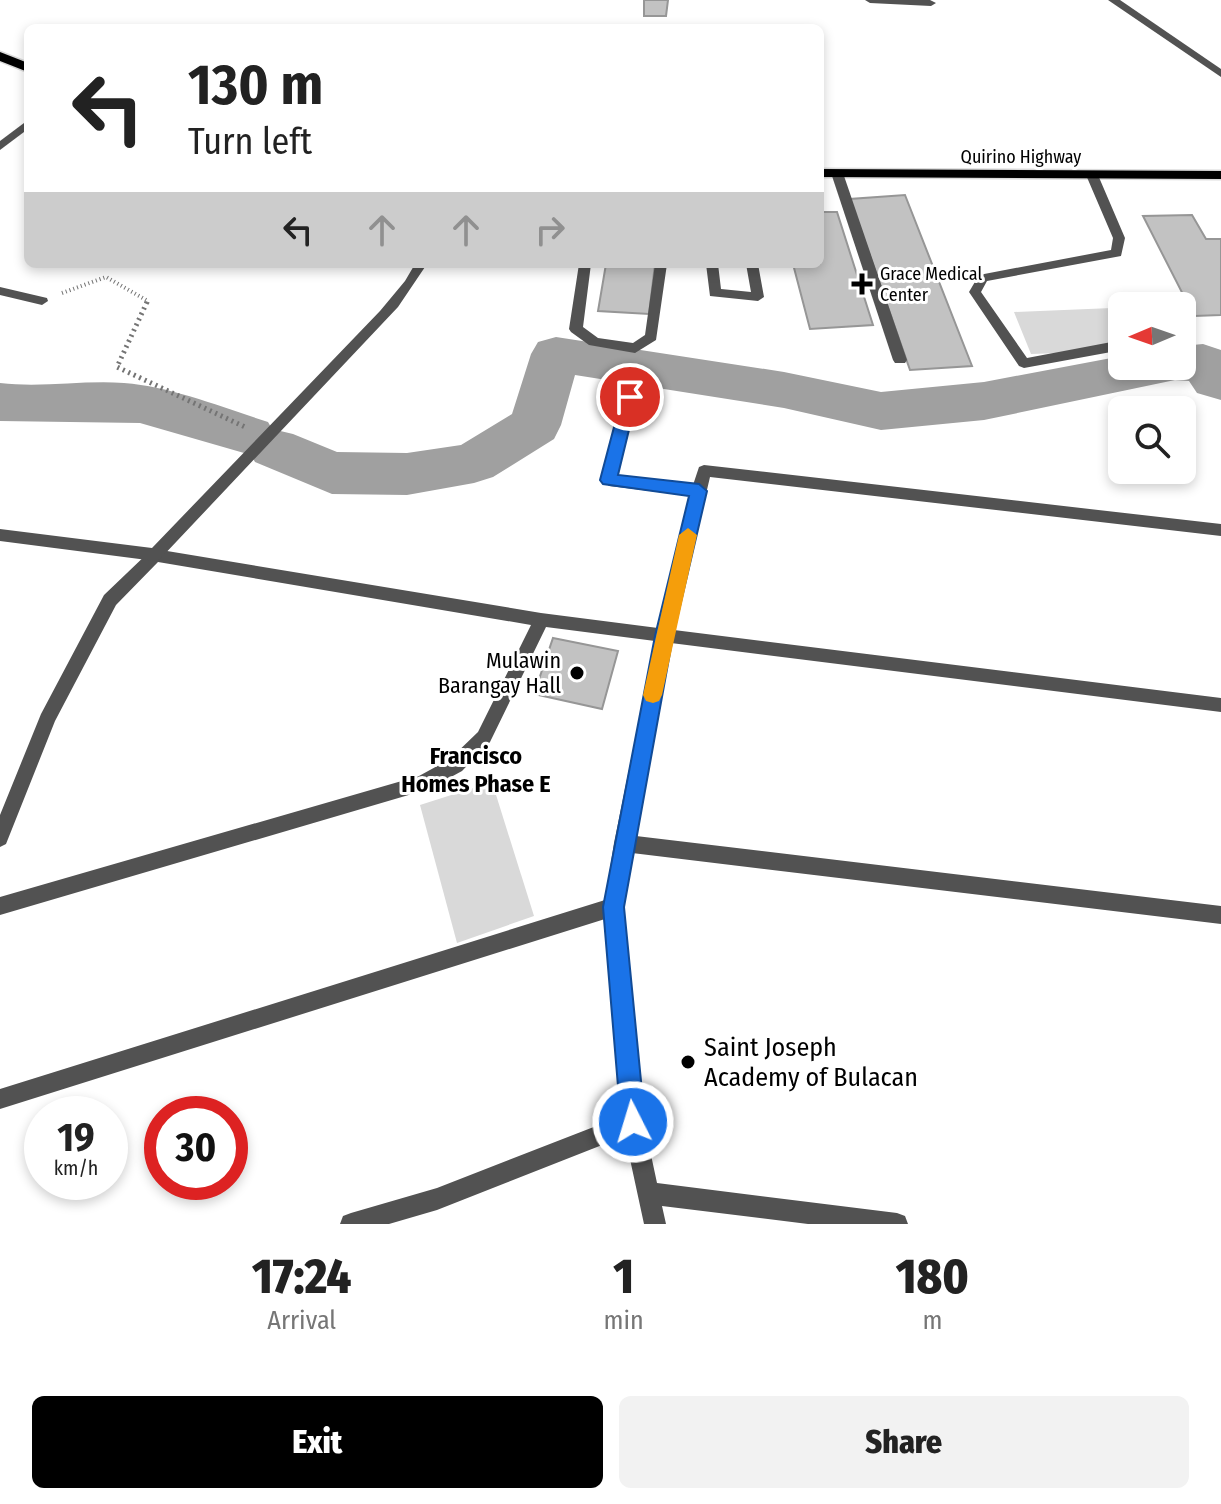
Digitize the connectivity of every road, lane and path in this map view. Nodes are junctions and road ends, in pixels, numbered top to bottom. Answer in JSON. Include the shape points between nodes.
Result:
{"nodes":[{"id":1,"x":870,"y":0,"type":"edge"},
{"id":2,"x":1113,"y":0,"type":"edge"},
{"id":3,"x":931,"y":3,"type":"dead end"},
{"id":4,"x":0,"y":56,"type":"edge"},
{"id":5,"x":24,"y":66,"type":"edge"},
{"id":6,"x":1221,"y":74,"type":"edge"},
{"id":7,"x":24,"y":126,"type":"edge"},
{"id":8,"x":0,"y":147,"type":"edge"},
{"id":9,"x":824,"y":173,"type":"edge"},
{"id":10,"x":837,"y":173,"type":"junction"},
{"id":11,"x":1092,"y":175,"type":"junction"},
{"id":12,"x":1221,"y":175,"type":"edge"},
{"id":13,"x":418,"y":268,"type":"edge"},
{"id":14,"x":584,"y":268,"type":"edge"},
{"id":15,"x":660,"y":268,"type":"edge"},
{"id":16,"x":712,"y":268,"type":"edge"},
{"id":17,"x":753,"y":268,"type":"edge"},
{"id":18,"x":0,"y":291,"type":"edge"},
{"id":19,"x":42,"y":301,"type":"joint"},
{"id":20,"x":1108,"y":348,"type":"edge"},
{"id":21,"x":900,"y":360,"type":"dead end"},
{"id":22,"x":637,"y":370,"type":"dead end"},
{"id":23,"x":272,"y":431,"type":"junction"},
{"id":24,"x":699,"y":491,"type":"junction"},
{"id":25,"x":1221,"y":530,"type":"edge"},
{"id":26,"x":0,"y":535,"type":"edge"},
{"id":27,"x":155,"y":555,"type":"junction"},
{"id":28,"x":541,"y":620,"type":"junction"},
{"id":29,"x":664,"y":636,"type":"junction"},
{"id":30,"x":1221,"y":705,"type":"edge"},
{"id":31,"x":1,"y":834,"type":"edge"},
{"id":32,"x":623,"y":843,"type":"junction"},
{"id":33,"x":0,"y":906,"type":"edge"},
{"id":34,"x":613,"y":907,"type":"junction"},
{"id":35,"x":1221,"y":915,"type":"edge"},
{"id":36,"x":0,"y":1099,"type":"edge"},
{"id":37,"x":633,"y":1122,"type":"junction"},
{"id":38,"x":648,"y":1193,"type":"junction"},
{"id":39,"x":351,"y":1224,"type":"edge"},
{"id":40,"x":655,"y":1224,"type":"edge"},
{"id":41,"x":897,"y":1224,"type":"edge"}],
"edges":[{"from":1,"to":3,"type":"street"},
{"from":2,"to":6,"type":"street"},
{"from":4,"to":5,"type":"main road"},
{"from":7,"to":8,"type":"street"},
{"from":9,"to":10,"type":"main road","name":"Quirino Highway"},
{"from":10,"to":11,"type":"main road","name":"Quirino Highway"},
{"from":10,"to":21,"type":"street"},
{"from":11,"to":12,"type":"main road","name":"Quirino Highway"},
{"from":11,"to":20,"type":"street","via":[[1119,238],[1117,253],[983,278],[975,292],[1024,363]]},
{"from":13,"to":23,"type":"street","via":[[378,321]]},
{"from":14,"to":15,"type":"street","via":[[576,329],[594,342],[635,348],[651,337]]},
{"from":16,"to":17,"type":"street","via":[[715,293],[758,297]]},
{"from":18,"to":19,"type":"street"},
{"from":19,"to":23,"type":"path","via":[[106,277],[148,301],[117,367],[246,427]]},
{"from":22,"to":24,"type":"street","via":[[609,480]]},
{"from":23,"to":27,"type":"street"},
{"from":24,"to":25,"type":"street","via":[[704,471]]},
{"from":24,"to":29,"type":"street"},
{"from":26,"to":27,"type":"street"},
{"from":27,"to":28,"type":"street"},
{"from":27,"to":31,"type":"street","via":[[110,600],[47,719]]},
{"from":28,"to":29,"type":"street"},
{"from":28,"to":33,"type":"street","via":[[484,737],[456,765],[423,783]]},
{"from":29,"to":30,"type":"street"},
{"from":29,"to":32,"type":"street"},
{"from":32,"to":34,"type":"street"},
{"from":32,"to":35,"type":"street"},
{"from":34,"to":36,"type":"street"},
{"from":34,"to":37,"type":"street"},
{"from":37,"to":38,"type":"street"},
{"from":37,"to":39,"type":"street","via":[[437,1199]]},
{"from":38,"to":40,"type":"street"},
{"from":38,"to":41,"type":"street"}]}
